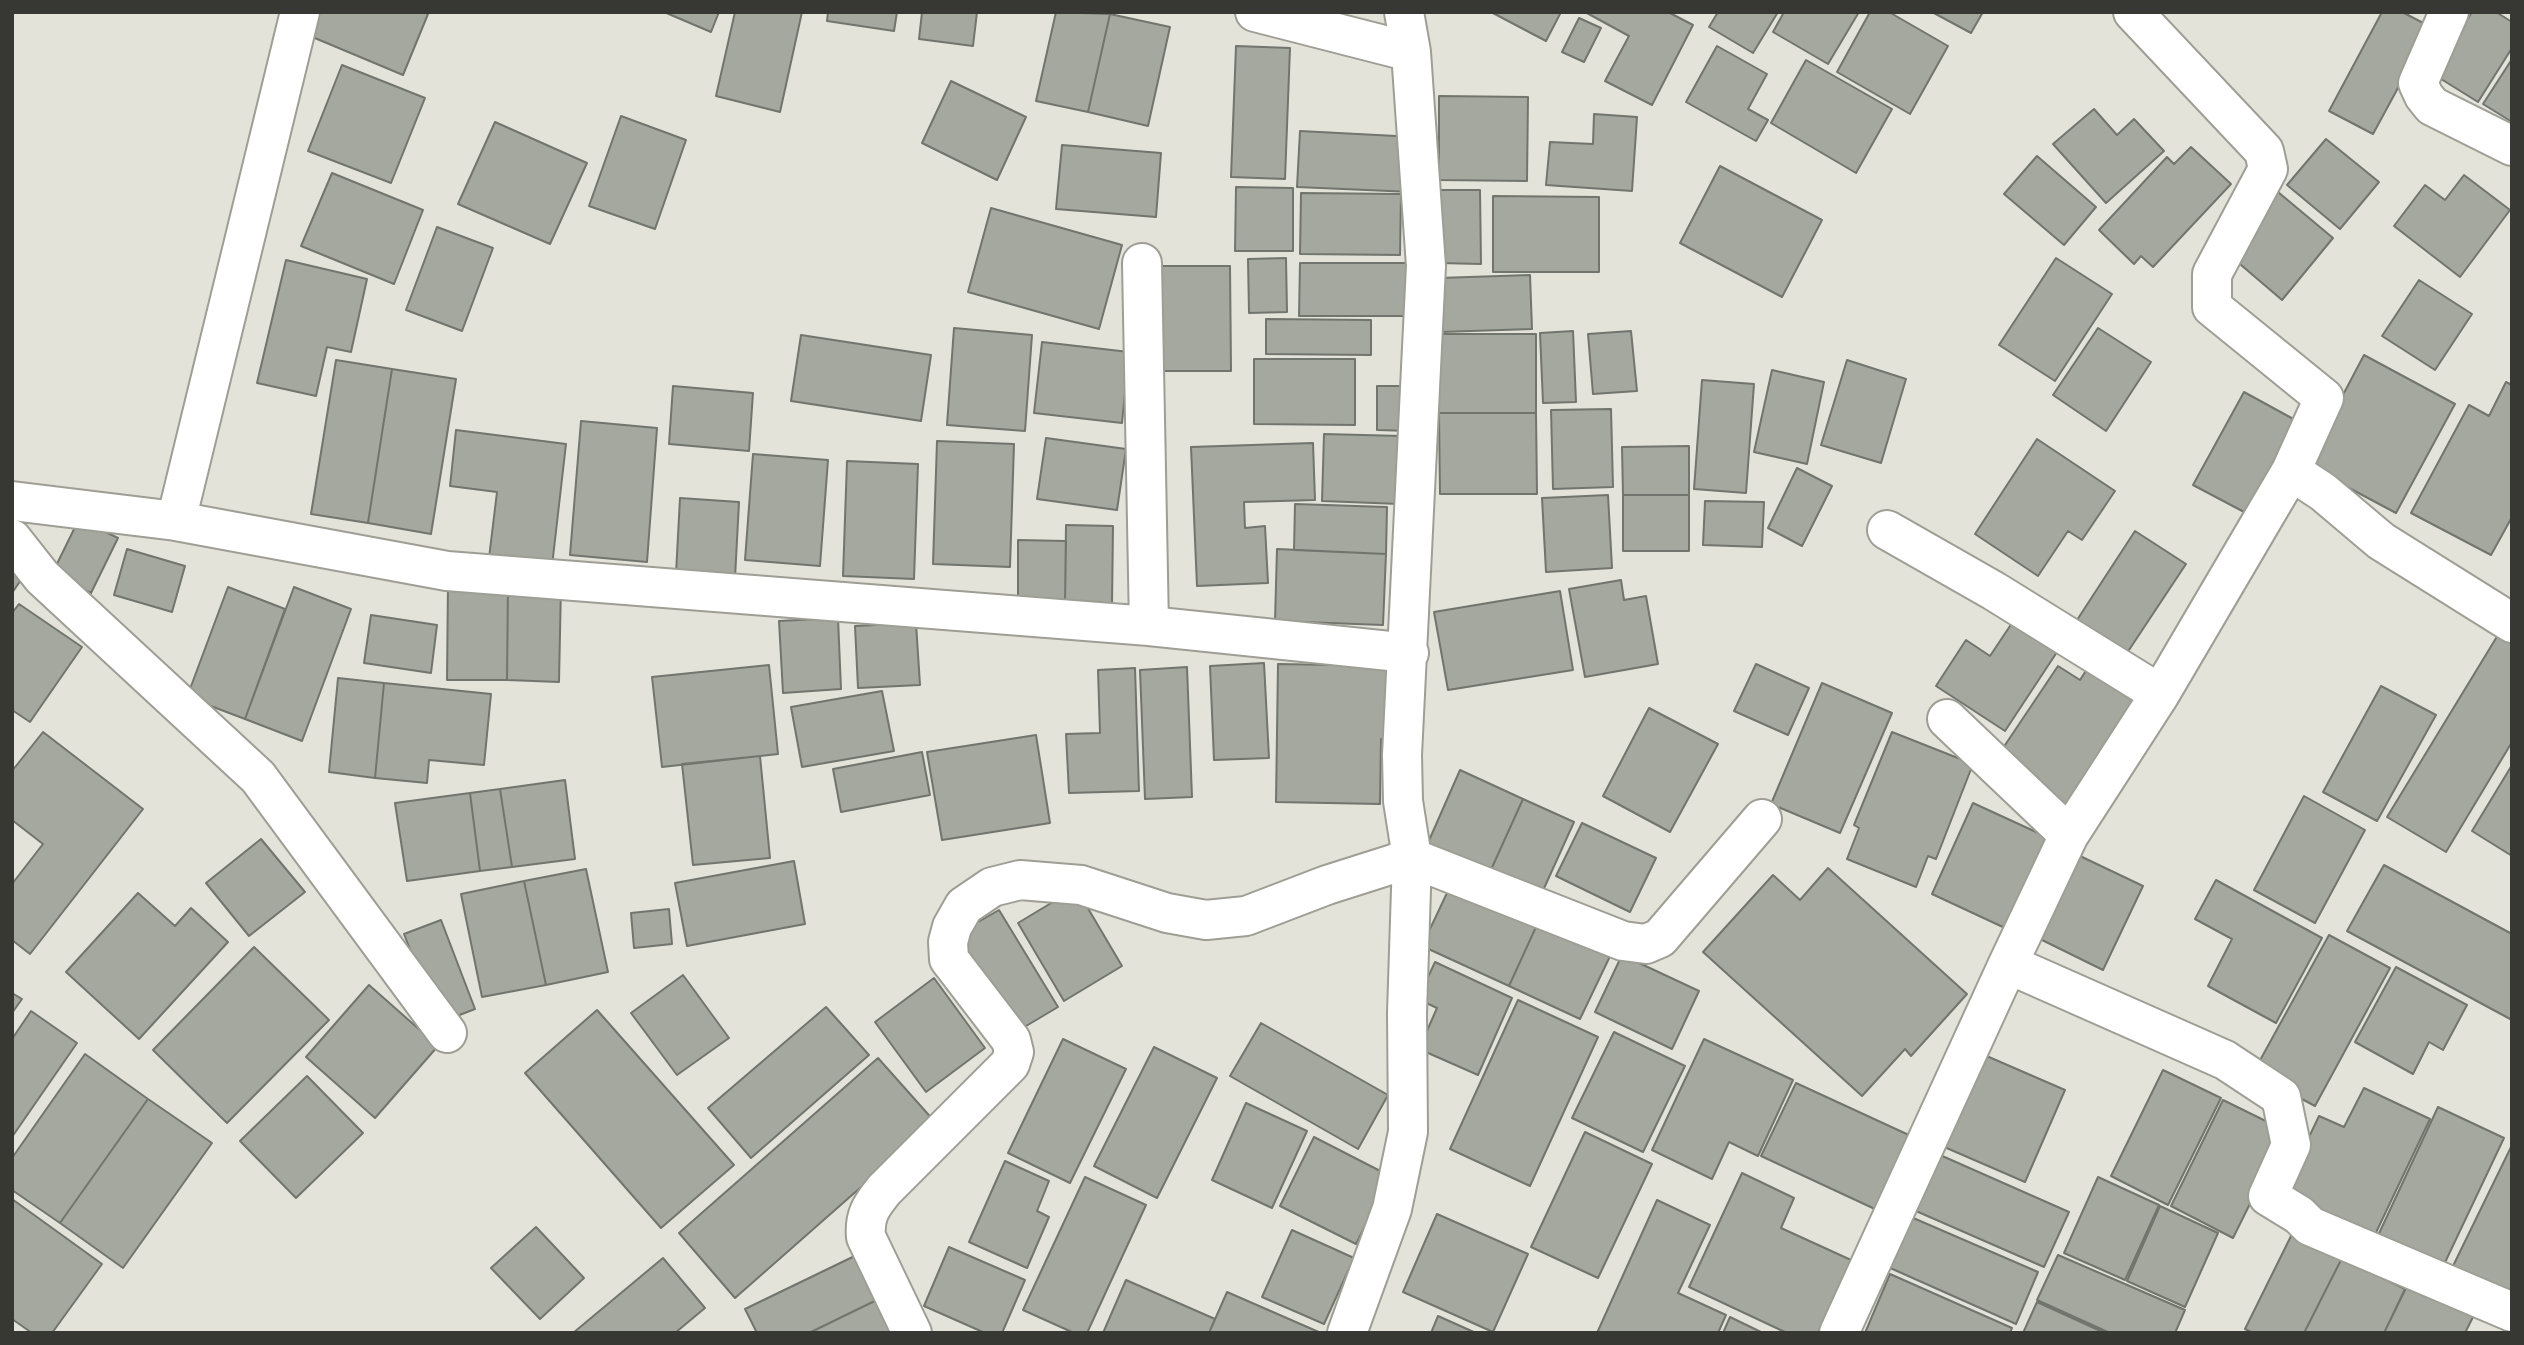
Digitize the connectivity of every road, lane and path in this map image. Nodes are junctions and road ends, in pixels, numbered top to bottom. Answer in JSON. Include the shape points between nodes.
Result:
{"nodes":[{"id":1,"x":300,"y":12,"type":"edge"},
{"id":2,"x":1255,"y":12,"type":"edge"},
{"id":3,"x":1404,"y":12,"type":"edge"},
{"id":4,"x":2133,"y":12,"type":"edge"},
{"id":5,"x":2449,"y":12,"type":"edge"},
{"id":6,"x":1411,"y":52,"type":"junction"},
{"id":7,"x":2512,"y":146,"type":"edge"},
{"id":8,"x":1142,"y":263,"type":"dead end"},
{"id":9,"x":2291,"y":471,"type":"junction"},
{"id":10,"x":12,"y":501,"type":"edge"},
{"id":11,"x":176,"y":521,"type":"junction"},
{"id":12,"x":1887,"y":530,"type":"dead end"},
{"id":13,"x":12,"y":538,"type":"edge"},
{"id":14,"x":2512,"y":623,"type":"edge"},
{"id":15,"x":1149,"y":626,"type":"junction"},
{"id":16,"x":1409,"y":653,"type":"junction"},
{"id":17,"x":2160,"y":694,"type":"junction"},
{"id":18,"x":1947,"y":719,"type":"dead end"},
{"id":19,"x":1762,"y":819,"type":"dead end"},
{"id":20,"x":2069,"y":835,"type":"junction"},
{"id":21,"x":1412,"y":858,"type":"junction"},
{"id":22,"x":2008,"y":964,"type":"junction"},
{"id":23,"x":447,"y":1033,"type":"dead end"},
{"id":24,"x":2512,"y":1312,"type":"edge"},
{"id":25,"x":912,"y":1333,"type":"edge"},
{"id":26,"x":1347,"y":1333,"type":"edge"},
{"id":27,"x":1839,"y":1333,"type":"edge"}],
"edges":[{"from":1,"to":11,"type":"street"},
{"from":2,"to":6,"type":"street"},
{"from":3,"to":6,"type":"street"},
{"from":4,"to":9,"type":"street","via":[[2264,150],[2268,169],[2211,274],[2212,307],[2324,398]]},
{"from":5,"to":7,"type":"street","via":[[2418,83],[2424,96],[2432,106]]},
{"from":6,"to":16,"type":"street","via":[[1426,266]]},
{"from":8,"to":15,"type":"street"},
{"from":9,"to":14,"type":"street","via":[[2382,541]]},
{"from":9,"to":17,"type":"street"},
{"from":10,"to":11,"type":"street"},
{"from":11,"to":15,"type":"street","via":[[446,571]]},
{"from":12,"to":17,"type":"street"},
{"from":13,"to":23,"type":"street","via":[[42,577],[258,777]]},
{"from":15,"to":16,"type":"street"},
{"from":16,"to":21,"type":"street","via":[[1402,755]]},
{"from":17,"to":20,"type":"street"},
{"from":18,"to":20,"type":"street"},
{"from":19,"to":21,"type":"street","via":[[1660,938],[1646,944],[1623,942]]},
{"from":20,"to":22,"type":"street"},
{"from":21,"to":25,"type":"street","via":[[1246,916],[1206,920],[1167,913],[1081,884],[1020,880],[992,887],[964,906],[952,927],[948,959],[1011,1040],[1014,1052],[1010,1064],[869,1209],[866,1237]]},
{"from":21,"to":26,"type":"street","via":[[1408,1132],[1392,1209]]},
{"from":22,"to":24,"type":"street","via":[[2225,1060],[2281,1097],[2291,1145],[2268,1196],[2310,1226]]},
{"from":22,"to":27,"type":"street"}]}
